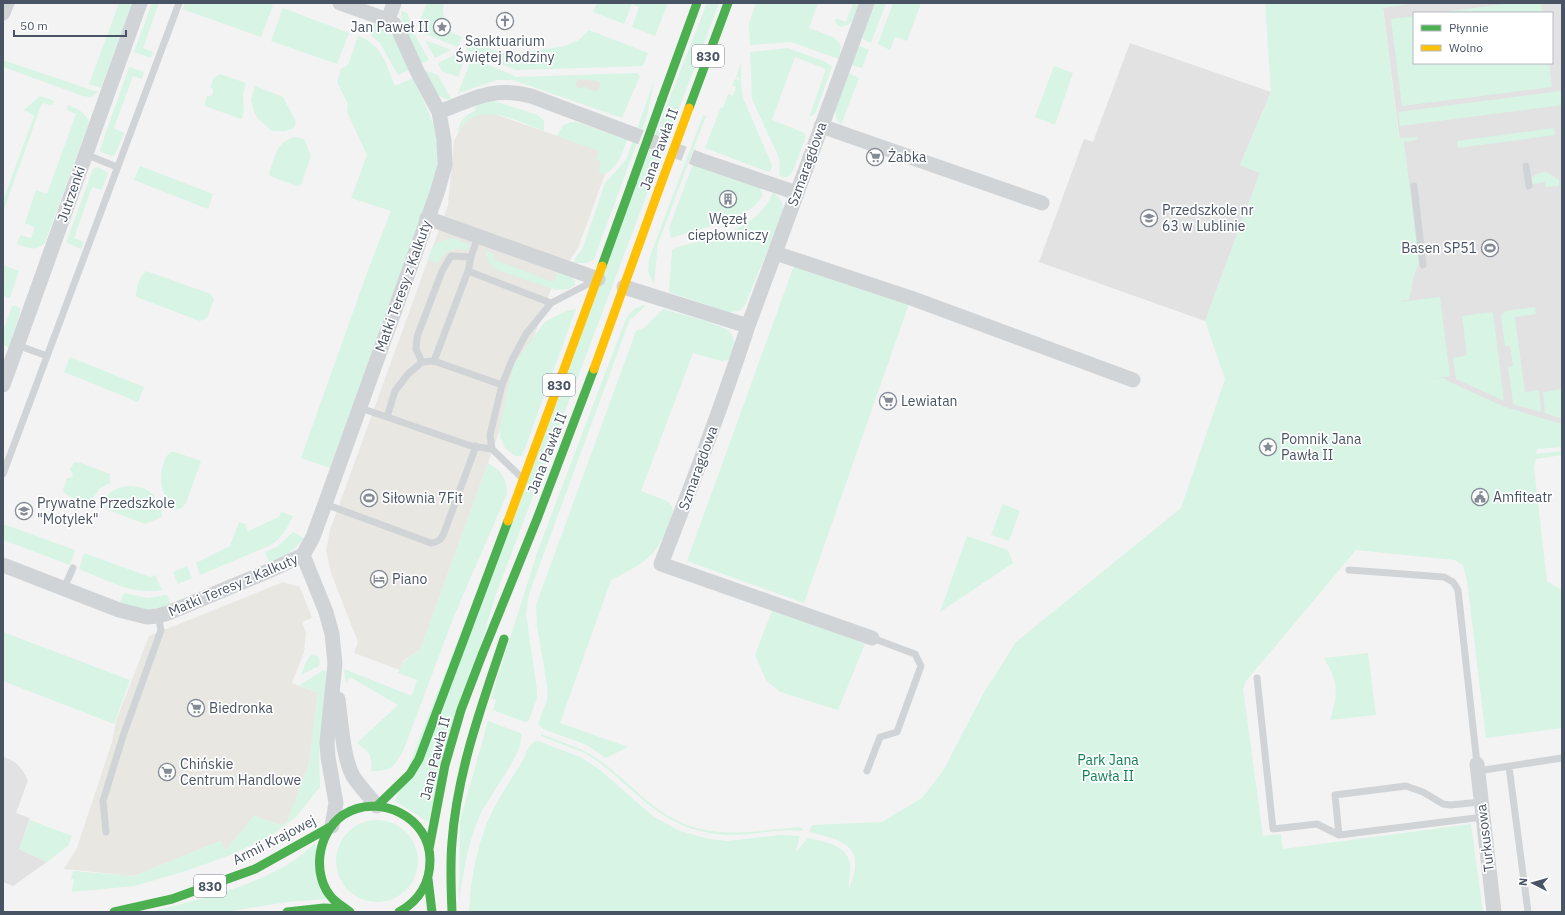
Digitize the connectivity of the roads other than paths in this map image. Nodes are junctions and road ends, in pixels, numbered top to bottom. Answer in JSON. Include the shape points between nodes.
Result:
{"nodes":[{"id":1,"x":7,"y":3,"type":"edge"},
{"id":2,"x":140,"y":3,"type":"edge"},
{"id":3,"x":179,"y":3,"type":"edge"},
{"id":4,"x":340,"y":3,"type":"edge"},
{"id":5,"x":394,"y":3,"type":"edge"},
{"id":6,"x":697,"y":3,"type":"edge"},
{"id":7,"x":728,"y":3,"type":"edge"},
{"id":8,"x":867,"y":3,"type":"edge"},
{"id":9,"x":3,"y":12,"type":"edge"},
{"id":10,"x":388,"y":20,"type":"junction"},
{"id":11,"x":439,"y":112,"type":"junction"},
{"id":12,"x":821,"y":126,"type":"junction"},
{"id":13,"x":627,"y":132,"type":"tunnel mouth"},
{"id":14,"x":85,"y":154,"type":"junction"},
{"id":15,"x":700,"y":160,"type":"tunnel mouth"},
{"id":16,"x":1526,"y":166,"type":"dead end"},
{"id":17,"x":118,"y":167,"type":"junction"},
{"id":18,"x":1414,"y":186,"type":"dead end"},
{"id":19,"x":1528,"y":186,"type":"dead end"},
{"id":20,"x":797,"y":193,"type":"junction"},
{"id":21,"x":1042,"y":203,"type":"dead end"},
{"id":22,"x":428,"y":218,"type":"junction"},
{"id":23,"x":478,"y":236,"type":"junction"},
{"id":24,"x":775,"y":253,"type":"junction"},
{"id":25,"x":471,"y":257,"type":"junction"},
{"id":26,"x":1423,"y":265,"type":"dead end"},
{"id":27,"x":468,"y":271,"type":"junction"},
{"id":28,"x":598,"y":279,"type":"junction"},
{"id":29,"x":624,"y":287,"type":"junction"},
{"id":30,"x":550,"y":302,"type":"junction"},
{"id":31,"x":748,"y":326,"type":"junction"},
{"id":32,"x":17,"y":345,"type":"junction"},
{"id":33,"x":47,"y":356,"type":"junction"},
{"id":34,"x":434,"y":361,"type":"junction"},
{"id":35,"x":422,"y":362,"type":"junction"},
{"id":36,"x":1133,"y":380,"type":"dead end"},
{"id":37,"x":3,"y":385,"type":"edge"},
{"id":38,"x":502,"y":385,"type":"junction"},
{"id":39,"x":360,"y":408,"type":"junction"},
{"id":40,"x":387,"y":417,"type":"junction"},
{"id":41,"x":476,"y":446,"type":"junction"},
{"id":42,"x":492,"y":449,"type":"junction"},
{"id":43,"x":3,"y":474,"type":"edge"},
{"id":44,"x":524,"y":480,"type":"junction"},
{"id":45,"x":325,"y":504,"type":"junction"},
{"id":46,"x":536,"y":520,"type":"junction"},
{"id":47,"x":303,"y":555,"type":"junction"},
{"id":48,"x":3,"y":565,"type":"edge"},
{"id":49,"x":73,"y":568,"type":"dead end"},
{"id":50,"x":1349,"y":570,"type":"dead end"},
{"id":51,"x":64,"y":588,"type":"junction"},
{"id":52,"x":520,"y":588,"type":"dead end"},
{"id":53,"x":158,"y":616,"type":"junction"},
{"id":54,"x":506,"y":633,"type":"dead end"},
{"id":55,"x":872,"y":638,"type":"joint"},
{"id":56,"x":334,"y":677,"type":"junction"},
{"id":57,"x":1257,"y":678,"type":"dead end"},
{"id":58,"x":1562,"y":758,"type":"edge"},
{"id":59,"x":1509,"y":767,"type":"junction"},
{"id":60,"x":1477,"y":768,"type":"junction"},
{"id":61,"x":867,"y":771,"type":"dead end"},
{"id":62,"x":377,"y":806,"type":"junction"},
{"id":63,"x":1482,"y":809,"type":"junction"},
{"id":64,"x":332,"y":826,"type":"junction"},
{"id":65,"x":106,"y":832,"type":"dead end"},
{"id":66,"x":1340,"y":835,"type":"junction"},
{"id":67,"x":429,"y":849,"type":"junction"},
{"id":68,"x":428,"y":879,"type":"junction"},
{"id":69,"x":347,"y":910,"type":"edge"},
{"id":70,"x":114,"y":912,"type":"edge"},
{"id":71,"x":287,"y":912,"type":"edge"},
{"id":72,"x":399,"y":912,"type":"edge"},
{"id":73,"x":432,"y":912,"type":"edge"},
{"id":74,"x":452,"y":912,"type":"edge"},
{"id":75,"x":1494,"y":912,"type":"edge"},
{"id":76,"x":1528,"y":912,"type":"edge"}],
"edges":[{"from":1,"to":9,"type":"street"},
{"from":2,"to":14,"type":"street","name":"Jutrzenki"},
{"from":3,"to":17,"type":"lane"},
{"from":4,"to":10,"type":"street","name":"Matki Teresy z Kalkuty"},
{"from":5,"to":10,"type":"street"},
{"from":6,"to":28,"type":"main road","name":"Jana Pawła II","number":"830","bridge":true},
{"from":7,"to":29,"type":"main road","name":"Jana Pawła II","number":"830","bridge":true},
{"from":8,"to":12,"type":"street","name":"Szmaragdowa"},
{"from":10,"to":11,"type":"street","name":"Matki Teresy z Kalkuty","via":[[399,31]]},
{"from":11,"to":13,"type":"street","via":[[489,94],[518,92]]},
{"from":11,"to":22,"type":"street","name":"Matki Teresy z Kalkuty","via":[[445,165]]},
{"from":12,"to":20,"type":"street","name":"Szmaragdowa"},
{"from":12,"to":21,"type":"street"},
{"from":14,"to":17,"type":"lane"},
{"from":14,"to":32,"type":"street","name":"Jutrzenki"},
{"from":15,"to":20,"type":"street"},
{"from":16,"to":19,"type":"lane"},
{"from":17,"to":33,"type":"lane"},
{"from":18,"to":26,"type":"lane"},
{"from":20,"to":24,"type":"street","name":"Szmaragdowa"},
{"from":22,"to":23,"type":"street"},
{"from":22,"to":39,"type":"street","name":"Matki Teresy z Kalkuty"},
{"from":23,"to":25,"type":"lane"},
{"from":23,"to":28,"type":"street"},
{"from":24,"to":31,"type":"street","name":"Szmaragdowa"},
{"from":24,"to":36,"type":"street","via":[[911,298]]},
{"from":25,"to":27,"type":"lane"},
{"from":25,"to":35,"type":"lane","via":[[451,256],[442,270],[417,337],[416,349]]},
{"from":27,"to":30,"type":"lane"},
{"from":27,"to":34,"type":"lane"},
{"from":28,"to":30,"type":"lane"},
{"from":28,"to":44,"type":"main road","name":"Jana Pawła II","number":"830"},
{"from":29,"to":31,"type":"street"},
{"from":29,"to":46,"type":"main road","name":"Jana Pawła II","number":"830"},
{"from":30,"to":38,"type":"lane","via":[[526,334]]},
{"from":31,"to":55,"type":"street","name":"Szmaragdowa","via":[[661,564]]},
{"from":32,"to":33,"type":"lane"},
{"from":32,"to":37,"type":"street","name":"Jutrzenki"},
{"from":33,"to":43,"type":"lane"},
{"from":34,"to":35,"type":"lane"},
{"from":34,"to":38,"type":"lane"},
{"from":35,"to":40,"type":"lane","via":[[408,374],[395,391]]},
{"from":38,"to":42,"type":"lane","via":[[490,436]]},
{"from":39,"to":40,"type":"lane"},
{"from":39,"to":45,"type":"street","name":"Matki Teresy z Kalkuty"},
{"from":40,"to":41,"type":"lane"},
{"from":41,"to":42,"type":"lane"},
{"from":41,"to":45,"type":"lane","via":[[444,534],[437,542],[431,543]]},
{"from":42,"to":44,"type":"lane"},
{"from":44,"to":62,"type":"main road","name":"Jana Pawła II","number":"830","via":[[419,759],[410,774]]},
{"from":45,"to":47,"type":"street","name":"Matki Teresy z Kalkuty","via":[[313,537]]},
{"from":46,"to":52,"type":"main road"},
{"from":46,"to":67,"type":"main road","name":"Jana Pawła II","number":"830","via":[[452,738],[443,771]]},
{"from":47,"to":53,"type":"street","name":"Matki Teresy z Kalkuty"},
{"from":47,"to":56,"type":"street","name":"Matki Teresy z Kalkuty","via":[[332,634]]},
{"from":48,"to":51,"type":"street","name":"Matki Teresy z Kalkuty"},
{"from":49,"to":51,"type":"lane"},
{"from":50,"to":60,"type":"lane","via":[[1444,577],[1453,582],[1458,590]]},
{"from":51,"to":53,"type":"street","name":"Matki Teresy z Kalkuty","via":[[119,610],[147,617]]},
{"from":53,"to":65,"type":"lane","via":[[161,630],[103,801]]},
{"from":54,"to":74,"type":"main road","via":[[476,724],[455,808],[451,853]]},
{"from":55,"to":61,"type":"lane","via":[[916,654],[921,666],[897,732],[880,737]]},
{"from":56,"to":62,"type":"street","name":"Matki Teresy z Kalkuty","via":[[353,776]]},
{"from":56,"to":64,"type":"street","name":"Matki Teresy z Kalkuty","via":[[327,742],[336,802]]},
{"from":57,"to":66,"type":"lane","via":[[1272,829],[1317,824]]},
{"from":58,"to":59,"type":"lane"},
{"from":59,"to":60,"type":"lane"},
{"from":59,"to":76,"type":"lane"},
{"from":60,"to":63,"type":"street","name":"Turkusowa"},
{"from":62,"to":64,"type":"main road","number":"830","via":[[349,812]]},
{"from":62,"to":67,"type":"main road","number":"830","via":[[395,810],[410,819],[422,832]]},
{"from":63,"to":66,"type":"lane"},
{"from":63,"to":66,"type":"lane","via":[[1443,804],[1423,792],[1406,786],[1335,795]]},
{"from":63,"to":75,"type":"street","name":"Turkusowa"},
{"from":64,"to":69,"type":"main road","number":"830","via":[[321,846],[319,870],[332,898]]},
{"from":64,"to":70,"type":"main road","name":"Armii Krajowej","number":"830","via":[[255,869],[172,899]]},
{"from":67,"to":68,"type":"main road","number":"830"},
{"from":68,"to":72,"type":"main road","number":"830","via":[[419,896]]},
{"from":68,"to":73,"type":"main road"},
{"from":69,"to":71,"type":"main road","number":"830","via":[[324,908]]}]}
